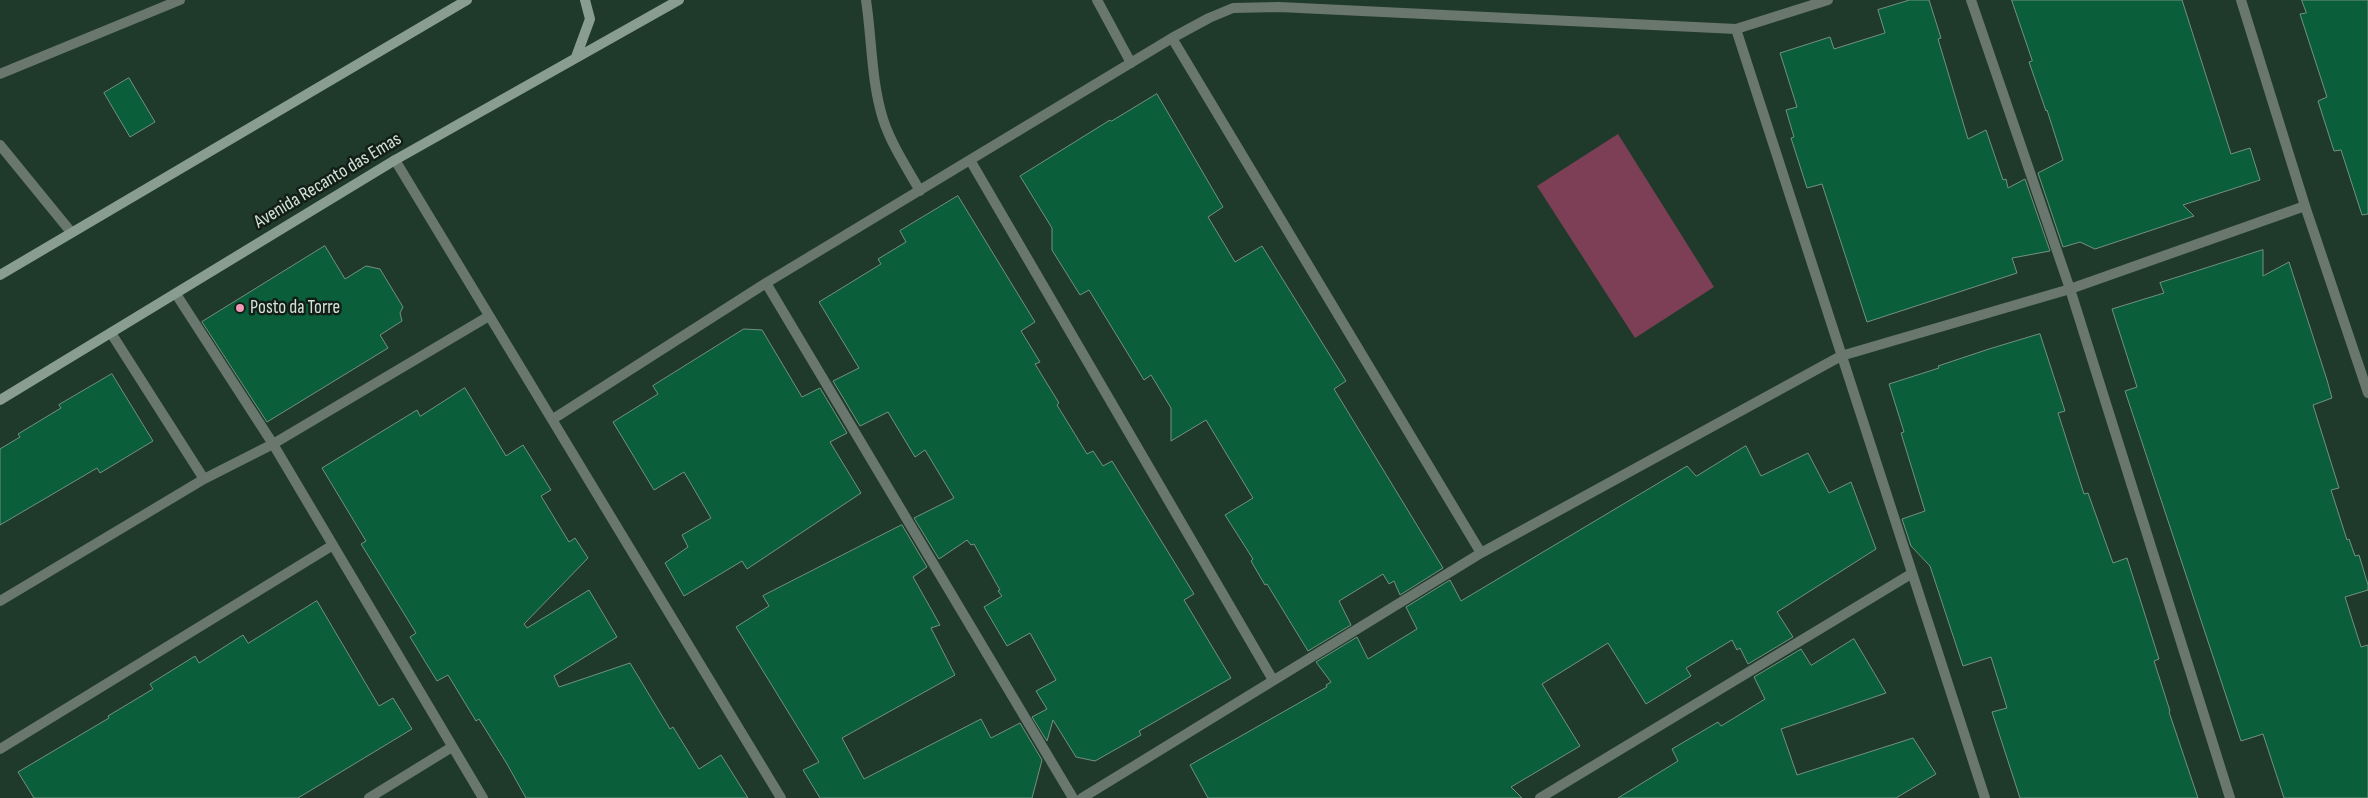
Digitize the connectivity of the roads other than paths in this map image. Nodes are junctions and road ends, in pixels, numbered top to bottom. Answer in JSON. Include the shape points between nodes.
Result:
{"nodes":[{"id":1,"x":180,"y":0,"type":"edge"},
{"id":2,"x":467,"y":0,"type":"edge"},
{"id":3,"x":584,"y":0,"type":"edge"},
{"id":4,"x":679,"y":0,"type":"edge"},
{"id":5,"x":866,"y":0,"type":"edge"},
{"id":6,"x":1097,"y":0,"type":"edge"},
{"id":7,"x":1828,"y":0,"type":"edge"},
{"id":8,"x":1971,"y":0,"type":"edge"},
{"id":9,"x":2240,"y":0,"type":"edge"},
{"id":10,"x":1278,"y":3,"type":"edge"},
{"id":11,"x":1736,"y":29,"type":"junction"},
{"id":12,"x":1172,"y":38,"type":"junction"},
{"id":13,"x":576,"y":57,"type":"junction"},
{"id":14,"x":1131,"y":63,"type":"junction"},
{"id":15,"x":0,"y":74,"type":"edge"},
{"id":16,"x":0,"y":145,"type":"edge"},
{"id":17,"x":395,"y":160,"type":"junction"},
{"id":18,"x":970,"y":160,"type":"junction"},
{"id":19,"x":920,"y":191,"type":"junction"},
{"id":20,"x":2306,"y":206,"type":"junction"},
{"id":21,"x":72,"y":232,"type":"junction"},
{"id":22,"x":0,"y":275,"type":"edge"},
{"id":23,"x":766,"y":283,"type":"junction"},
{"id":24,"x":2070,"y":289,"type":"junction"},
{"id":25,"x":176,"y":294,"type":"junction"},
{"id":26,"x":489,"y":316,"type":"junction"},
{"id":27,"x":111,"y":333,"type":"junction"},
{"id":28,"x":1841,"y":356,"type":"junction"},
{"id":29,"x":2366,"y":379,"type":"edge"},
{"id":30,"x":2368,"y":393,"type":"edge"},
{"id":31,"x":0,"y":400,"type":"edge"},
{"id":32,"x":553,"y":419,"type":"junction"},
{"id":33,"x":272,"y":444,"type":"junction"},
{"id":34,"x":204,"y":479,"type":"junction"},
{"id":35,"x":333,"y":545,"type":"junction"},
{"id":36,"x":1481,"y":554,"type":"junction"},
{"id":37,"x":1911,"y":574,"type":"junction"},
{"id":38,"x":0,"y":601,"type":"edge"},
{"id":39,"x":1274,"y":680,"type":"junction"},
{"id":40,"x":452,"y":747,"type":"junction"},
{"id":41,"x":0,"y":749,"type":"edge"},
{"id":42,"x":369,"y":798,"type":"edge"},
{"id":43,"x":483,"y":798,"type":"edge"},
{"id":44,"x":781,"y":798,"type":"edge"},
{"id":45,"x":1073,"y":798,"type":"edge"},
{"id":46,"x":1082,"y":798,"type":"edge"},
{"id":47,"x":1540,"y":798,"type":"edge"},
{"id":48,"x":1985,"y":798,"type":"edge"},
{"id":49,"x":2230,"y":798,"type":"edge"}],
"edges":[{"from":1,"to":15,"type":"street"},
{"from":2,"to":21,"type":"main road"},
{"from":3,"to":13,"type":"main road","via":[[590,19]]},
{"from":4,"to":13,"type":"main road","name":"Avenida Recanto das Emas"},
{"from":5,"to":19,"type":"street","via":[[883,117],[890,138]]},
{"from":6,"to":14,"type":"street"},
{"from":7,"to":11,"type":"street"},
{"from":8,"to":24,"type":"street"},
{"from":9,"to":20,"type":"street"},
{"from":10,"to":11,"type":"street"},
{"from":10,"to":12,"type":"street","via":[[1233,8]]},
{"from":11,"to":28,"type":"street"},
{"from":12,"to":14,"type":"street"},
{"from":12,"to":36,"type":"street"},
{"from":13,"to":17,"type":"main road","name":"Avenida Recanto das Emas"},
{"from":14,"to":18,"type":"street"},
{"from":16,"to":21,"type":"street"},
{"from":17,"to":25,"type":"main road","name":"Avenida Recanto das Emas"},
{"from":17,"to":26,"type":"street"},
{"from":18,"to":19,"type":"street"},
{"from":18,"to":39,"type":"street"},
{"from":19,"to":23,"type":"street"},
{"from":20,"to":24,"type":"street"},
{"from":20,"to":29,"type":"street"},
{"from":21,"to":22,"type":"main road"},
{"from":23,"to":32,"type":"street"},
{"from":23,"to":45,"type":"street"},
{"from":24,"to":28,"type":"street"},
{"from":24,"to":49,"type":"street"},
{"from":25,"to":27,"type":"main road","name":"Avenida Recanto das Emas"},
{"from":25,"to":33,"type":"street"},
{"from":26,"to":32,"type":"street"},
{"from":26,"to":33,"type":"street"},
{"from":27,"to":31,"type":"main road","name":"Avenida Recanto das Emas"},
{"from":27,"to":34,"type":"street"},
{"from":28,"to":36,"type":"street"},
{"from":28,"to":37,"type":"street"},
{"from":29,"to":30,"type":"street"},
{"from":32,"to":44,"type":"street"},
{"from":33,"to":34,"type":"street"},
{"from":33,"to":35,"type":"street"},
{"from":34,"to":38,"type":"street"},
{"from":35,"to":40,"type":"street"},
{"from":35,"to":41,"type":"street"},
{"from":36,"to":39,"type":"street"},
{"from":37,"to":47,"type":"street"},
{"from":37,"to":48,"type":"street"},
{"from":39,"to":46,"type":"street"},
{"from":40,"to":42,"type":"street"},
{"from":40,"to":43,"type":"street"}]}
